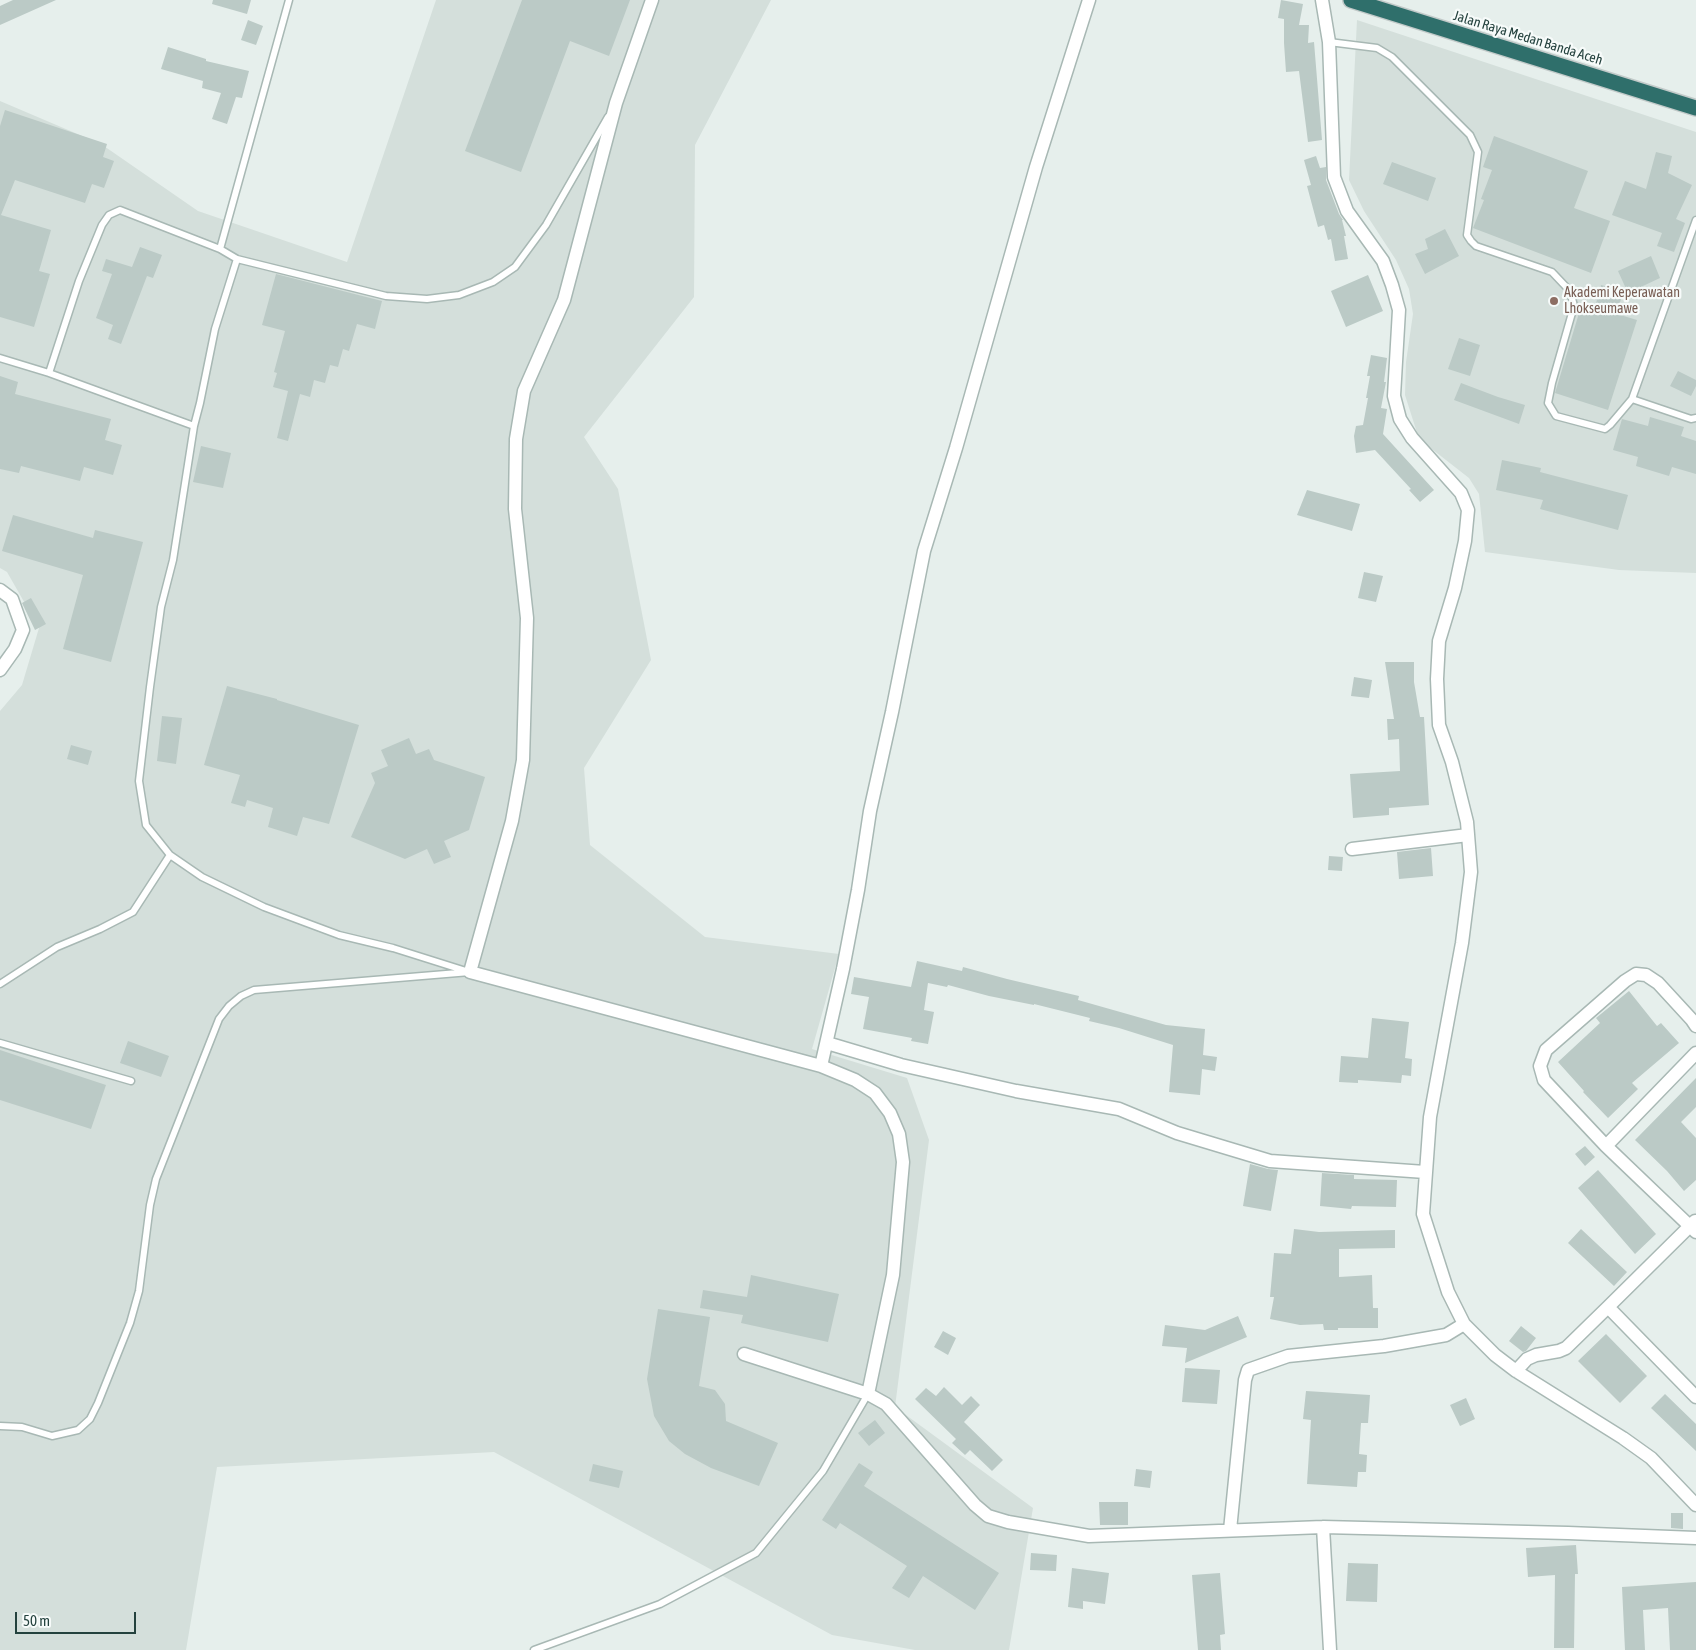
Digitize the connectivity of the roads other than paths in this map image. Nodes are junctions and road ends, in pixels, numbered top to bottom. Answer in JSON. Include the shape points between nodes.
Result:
{"nodes":[{"id":1,"x":289,"y":0,"type":"edge"},
{"id":2,"x":652,"y":0,"type":"edge"},
{"id":3,"x":1089,"y":0,"type":"edge"},
{"id":4,"x":1322,"y":0,"type":"edge"},
{"id":5,"x":1351,"y":0,"type":"edge"},
{"id":6,"x":1329,"y":42,"type":"junction"},
{"id":7,"x":616,"y":103,"type":"junction"},
{"id":8,"x":1696,"y":108,"type":"edge"},
{"id":9,"x":1696,"y":220,"type":"edge"},
{"id":10,"x":220,"y":249,"type":"junction"},
{"id":11,"x":237,"y":259,"type":"junction"},
{"id":12,"x":0,"y":358,"type":"edge"},
{"id":13,"x":49,"y":373,"type":"junction"},
{"id":14,"x":1632,"y":399,"type":"junction"},
{"id":15,"x":1696,"y":418,"type":"edge"},
{"id":16,"x":194,"y":426,"type":"junction"},
{"id":17,"x":0,"y":590,"type":"edge"},
{"id":18,"x":0,"y":670,"type":"edge"},
{"id":19,"x":1468,"y":835,"type":"junction"},
{"id":20,"x":1352,"y":849,"type":"dead end"},
{"id":21,"x":170,"y":855,"type":"junction"},
{"id":22,"x":470,"y":972,"type":"junction"},
{"id":23,"x":0,"y":984,"type":"edge"},
{"id":24,"x":1696,"y":1026,"type":"edge"},
{"id":25,"x":0,"y":1043,"type":"edge"},
{"id":26,"x":826,"y":1043,"type":"junction"},
{"id":27,"x":1696,"y":1053,"type":"edge"},
{"id":28,"x":821,"y":1066,"type":"junction"},
{"id":29,"x":131,"y":1081,"type":"dead end"},
{"id":30,"x":1606,"y":1146,"type":"junction"},
{"id":31,"x":1425,"y":1172,"type":"junction"},
{"id":32,"x":1694,"y":1226,"type":"edge"},
{"id":33,"x":1608,"y":1307,"type":"junction"},
{"id":34,"x":1464,"y":1324,"type":"junction"},
{"id":35,"x":744,"y":1354,"type":"dead end"},
{"id":36,"x":1516,"y":1371,"type":"junction"},
{"id":37,"x":868,"y":1394,"type":"junction"},
{"id":38,"x":1696,"y":1397,"type":"edge"},
{"id":39,"x":0,"y":1426,"type":"edge"},
{"id":40,"x":1696,"y":1505,"type":"edge"},
{"id":41,"x":1323,"y":1527,"type":"junction"},
{"id":42,"x":1230,"y":1530,"type":"junction"},
{"id":43,"x":1696,"y":1538,"type":"edge"},
{"id":44,"x":534,"y":1650,"type":"edge"},
{"id":45,"x":1330,"y":1650,"type":"edge"}],
"edges":[{"from":1,"to":10,"type":"lane"},
{"from":2,"to":7,"type":"street"},
{"from":3,"to":26,"type":"street","via":[[1036,167],[924,551]]},
{"from":4,"to":6,"type":"street"},
{"from":5,"to":8,"type":"highway","name":"Jalan Raya Medan Banda Aceh"},
{"from":6,"to":14,"type":"lane","via":[[1378,48],[1392,57],[1470,135],[1478,152],[1467,235],[1471,241],[1476,246],[1552,272],[1570,290],[1574,306],[1548,403],[1556,416],[1605,429]]},
{"from":6,"to":19,"type":"street","via":[[1334,177],[1347,210],[1382,261],[1399,310],[1394,396],[1400,419],[1412,438],[1461,493],[1468,510],[1455,588],[1439,641],[1437,679],[1439,725],[1452,762]]},
{"from":7,"to":11,"type":"lane","via":[[546,225],[515,268],[484,285],[459,295],[426,299],[386,296]]},
{"from":7,"to":22,"type":"street","via":[[564,300],[524,392],[516,439],[516,509],[527,618],[523,760],[512,821]]},
{"from":9,"to":14,"type":"lane"},
{"from":10,"to":11,"type":"lane"},
{"from":10,"to":13,"type":"lane","via":[[120,210],[109,215],[79,281]]},
{"from":11,"to":16,"type":"lane","via":[[215,329]]},
{"from":12,"to":13,"type":"lane"},
{"from":13,"to":16,"type":"lane"},
{"from":14,"to":15,"type":"lane"},
{"from":16,"to":21,"type":"lane","via":[[173,560],[161,607],[139,781],[146,825]]},
{"from":17,"to":18,"type":"street","via":[[12,599],[23,630],[15,649]]},
{"from":19,"to":20,"type":"street"},
{"from":19,"to":31,"type":"street","via":[[1471,872],[1462,943],[1430,1117]]},
{"from":21,"to":22,"type":"lane","via":[[202,877],[264,907],[339,935]]},
{"from":21,"to":23,"type":"lane","via":[[133,912],[57,947]]},
{"from":22,"to":28,"type":"street"},
{"from":22,"to":39,"type":"lane","via":[[254,990],[229,1006],[219,1019],[156,1179],[139,1291],[130,1323],[90,1419],[78,1430],[52,1436],[22,1427]]},
{"from":24,"to":30,"type":"street","via":[[1658,983],[1646,975],[1636,974],[1546,1050],[1540,1066],[1544,1080]]},
{"from":25,"to":29,"type":"lane"},
{"from":26,"to":28,"type":"street"},
{"from":26,"to":31,"type":"street","via":[[901,1065],[1016,1091],[1119,1108],[1177,1133],[1270,1161]]},
{"from":27,"to":30,"type":"street"},
{"from":28,"to":37,"type":"street","via":[[855,1080],[875,1094],[890,1113],[900,1134],[903,1162],[893,1274]]},
{"from":30,"to":32,"type":"street"},
{"from":31,"to":34,"type":"street","via":[[1423,1214],[1448,1292]]},
{"from":32,"to":33,"type":"street"},
{"from":33,"to":36,"type":"street","via":[[1566,1348],[1527,1359]]},
{"from":33,"to":38,"type":"street"},
{"from":34,"to":36,"type":"street","via":[[1494,1355]]},
{"from":34,"to":42,"type":"street","via":[[1446,1335],[1384,1346],[1288,1356],[1248,1370]]},
{"from":35,"to":37,"type":"street"},
{"from":36,"to":40,"type":"street","via":[[1651,1458]]},
{"from":37,"to":42,"type":"street","via":[[886,1404],[988,1516],[1089,1536]]},
{"from":37,"to":44,"type":"lane","via":[[823,1471],[756,1552],[660,1604]]},
{"from":41,"to":42,"type":"street"},
{"from":41,"to":43,"type":"street"},
{"from":41,"to":45,"type":"street"}]}
